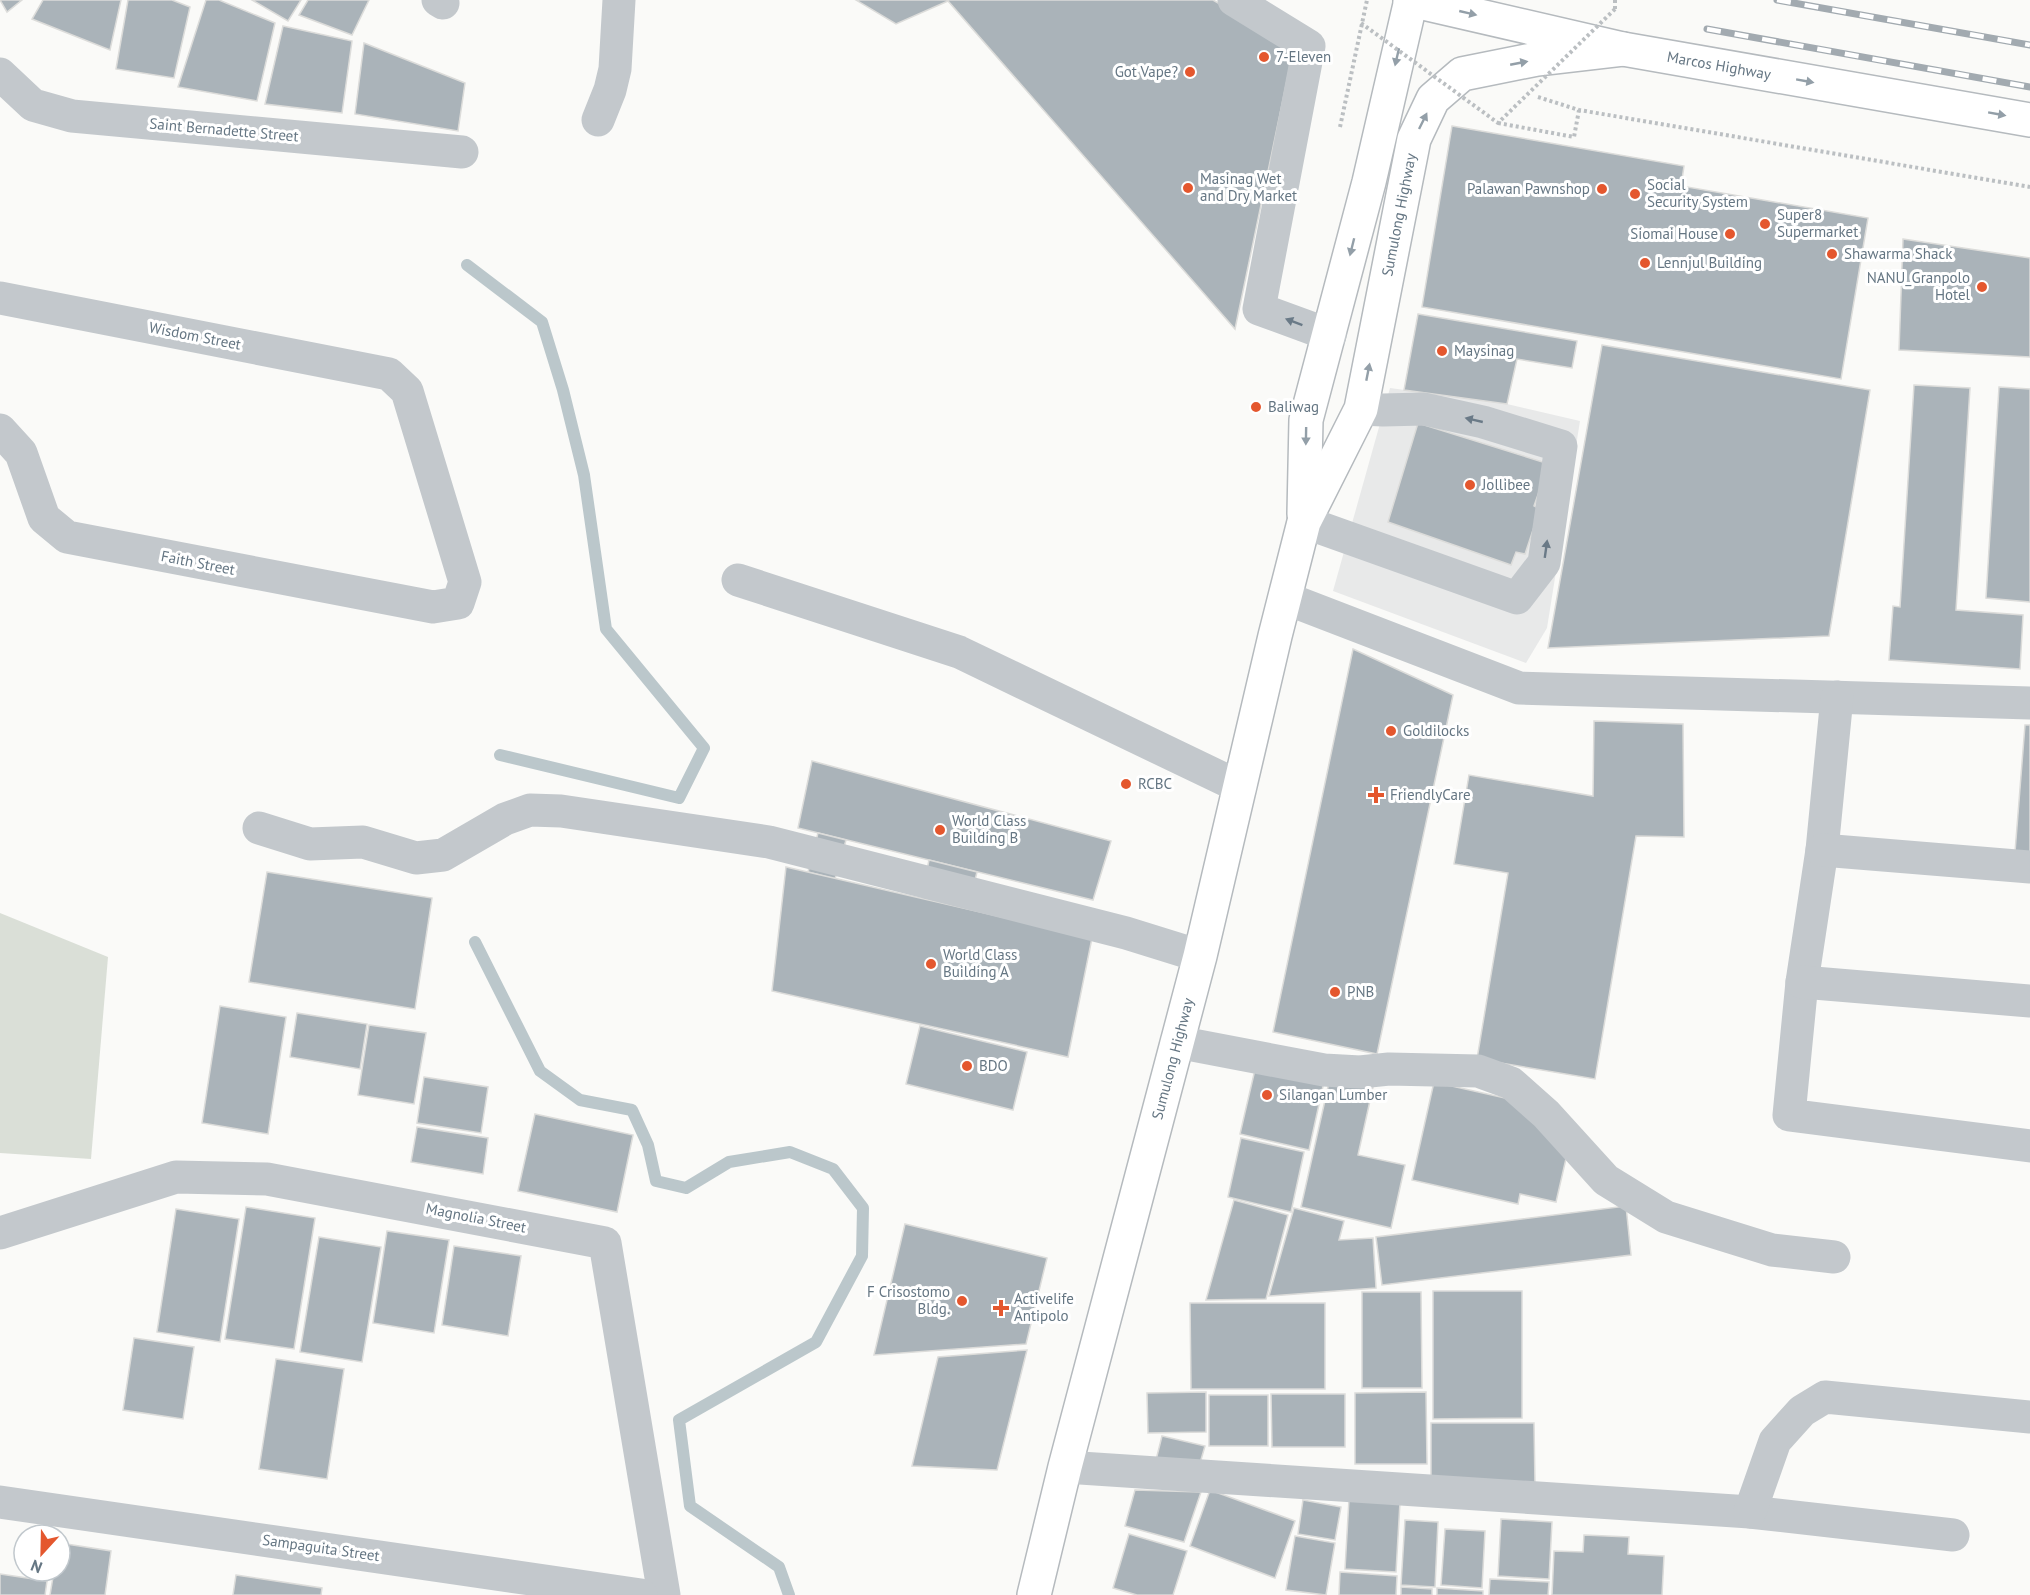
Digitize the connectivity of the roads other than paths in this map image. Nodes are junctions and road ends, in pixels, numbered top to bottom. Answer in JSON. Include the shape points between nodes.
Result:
{"nodes":[{"id":1,"x":619,"y":0,"type":"edge"},
{"id":2,"x":1234,"y":0,"type":"edge"},
{"id":3,"x":1411,"y":0,"type":"edge"},
{"id":4,"x":1283,"y":13,"type":"edge"},
{"id":5,"x":1623,"y":50,"type":"junction"},
{"id":6,"x":0,"y":74,"type":"edge"},
{"id":7,"x":598,"y":120,"type":"dead end"},
{"id":8,"x":2030,"y":120,"type":"edge"},
{"id":9,"x":462,"y":152,"type":"dead end"},
{"id":10,"x":0,"y":298,"type":"edge"},
{"id":11,"x":1330,"y":335,"type":"junction"},
{"id":12,"x":1361,"y":409,"type":"junction"},
{"id":13,"x":0,"y":430,"type":"edge"},
{"id":14,"x":1304,"y":522,"type":"junction"},
{"id":15,"x":738,"y":580,"type":"dead end"},
{"id":16,"x":1285,"y":598,"type":"junction"},
{"id":17,"x":458,"y":603,"type":"joint"},
{"id":18,"x":1837,"y":698,"type":"junction"},
{"id":19,"x":2030,"y":703,"type":"edge"},
{"id":20,"x":1240,"y":787,"type":"junction"},
{"id":21,"x":259,"y":828,"type":"dead end"},
{"id":22,"x":1822,"y":850,"type":"junction"},
{"id":23,"x":2030,"y":867,"type":"edge"},
{"id":24,"x":1200,"y":956,"type":"junction"},
{"id":25,"x":1802,"y":982,"type":"junction"},
{"id":26,"x":2030,"y":1001,"type":"edge"},
{"id":27,"x":1177,"y":1042,"type":"junction"},
{"id":28,"x":2030,"y":1146,"type":"edge"},
{"id":29,"x":0,"y":1233,"type":"edge"},
{"id":30,"x":1834,"y":1257,"type":"dead end"},
{"id":31,"x":2030,"y":1417,"type":"edge"},
{"id":32,"x":1065,"y":1467,"type":"junction"},
{"id":33,"x":0,"y":1502,"type":"edge"},
{"id":34,"x":1750,"y":1512,"type":"junction"},
{"id":35,"x":1953,"y":1535,"type":"dead end"},
{"id":36,"x":641,"y":1595,"type":"edge"},
{"id":37,"x":664,"y":1595,"type":"edge"},
{"id":38,"x":1034,"y":1595,"type":"edge"}],
"edges":[{"from":1,"to":7,"type":"street","via":[[615,69]]},
{"from":2,"to":4,"type":"street"},
{"from":3,"to":5,"type":"main road","name":"Marcos Highway","one_way":true},
{"from":3,"to":11,"type":"main road","name":"Sumulong Highway","one_way":true},
{"from":11,"to":4,"type":"street","one_way":true,"via":[[1259,309],[1309,46]]},
{"from":5,"to":8,"type":"main road","name":"Marcos Highway","one_way":true},
{"from":12,"to":5,"type":"main road","name":"Sumulong Highway","one_way":true,"via":[[1414,139],[1433,99],[1462,74],[1537,59]]},
{"from":6,"to":9,"type":"street","name":"Saint Bernadette Street","via":[[33,105],[72,116]]},
{"from":10,"to":17,"type":"street","name":"Wisdom Street","via":[[389,374],[407,391],[465,582]]},
{"from":11,"to":14,"type":"main road","name":"Sumulong Highway","one_way":true,"via":[[1306,420]]},
{"from":12,"to":14,"type":"main road","name":"Sumulong Highway"},
{"from":14,"to":12,"type":"street","one_way":true,"via":[[1517,598],[1544,563],[1562,446],[1424,409]]},
{"from":13,"to":17,"type":"street","name":"Faith Street","via":[[21,453],[44,518],[67,537],[433,607]]},
{"from":14,"to":16,"type":"main road","name":"Sumulong Highway"},
{"from":15,"to":20,"type":"street","via":[[959,652]]},
{"from":16,"to":18,"type":"street","via":[[1519,688]]},
{"from":16,"to":20,"type":"main road","name":"Sumulong Highway"},
{"from":18,"to":19,"type":"street"},
{"from":18,"to":22,"type":"street"},
{"from":20,"to":24,"type":"main road","name":"Sumulong Highway"},
{"from":21,"to":24,"type":"street","via":[[310,844],[363,842],[416,858],[443,855],[505,819],[530,810],[561,811],[769,842],[1126,933]]},
{"from":22,"to":23,"type":"street"},
{"from":22,"to":25,"type":"street"},
{"from":24,"to":27,"type":"main road","name":"Sumulong Highway"},
{"from":25,"to":26,"type":"street"},
{"from":25,"to":28,"type":"street","via":[[1789,1115]]},
{"from":27,"to":30,"type":"street","via":[[1324,1070],[1478,1071],[1511,1083],[1546,1114],[1606,1180],[1666,1217],[1772,1250]]},
{"from":27,"to":32,"type":"main road","name":"Sumulong Highway"},
{"from":29,"to":37,"type":"street","name":"Magnolia Street","via":[[176,1177],[267,1179],[604,1243]]},
{"from":31,"to":34,"type":"street","via":[[1825,1397],[1802,1411],[1775,1441]]},
{"from":32,"to":34,"type":"street"},
{"from":32,"to":38,"type":"main road","name":"Sumulong Highway"},
{"from":33,"to":36,"type":"street","name":"Sampaguita Street"},
{"from":34,"to":35,"type":"street"}]}
